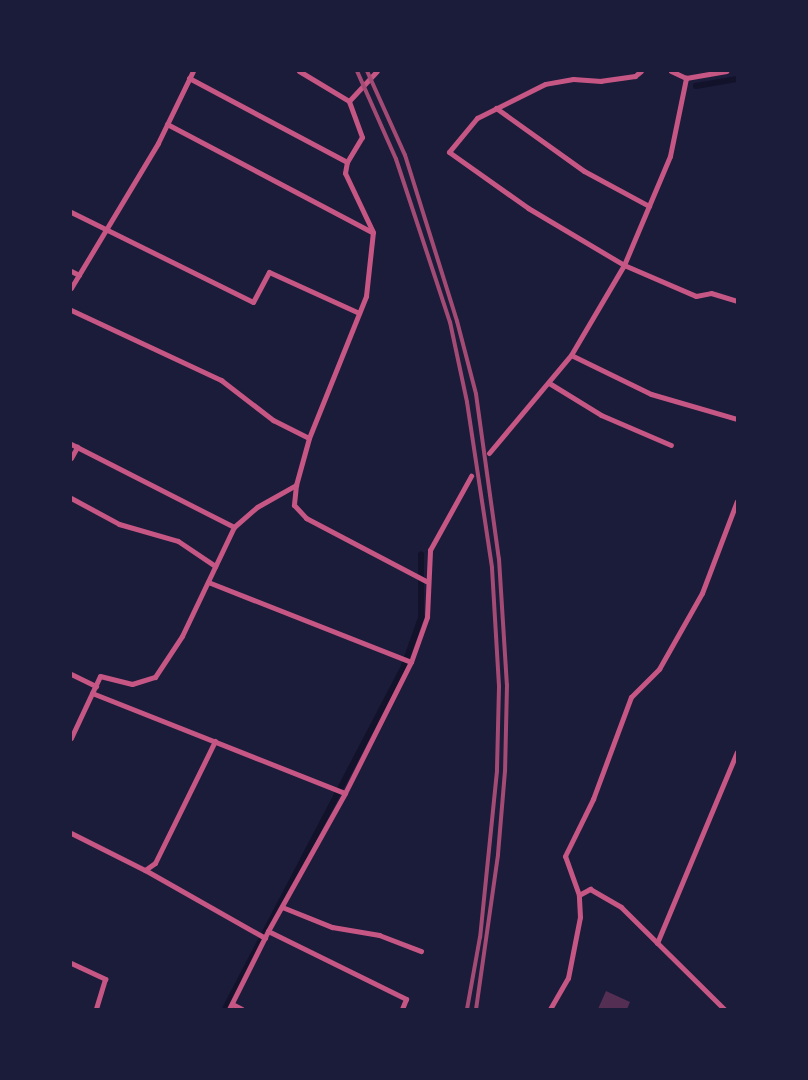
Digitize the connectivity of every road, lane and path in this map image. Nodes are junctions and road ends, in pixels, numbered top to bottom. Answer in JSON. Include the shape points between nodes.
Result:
{"nodes":[{"id":1,"x":193,"y":71,"type":"edge"},
{"id":2,"x":300,"y":71,"type":"edge"},
{"id":3,"x":377,"y":71,"type":"edge"},
{"id":4,"x":642,"y":71,"type":"edge"},
{"id":5,"x":671,"y":71,"type":"edge"},
{"id":6,"x":726,"y":71,"type":"edge"},
{"id":7,"x":189,"y":78,"type":"junction"},
{"id":8,"x":686,"y":78,"type":"junction"},
{"id":9,"x":349,"y":101,"type":"junction"},
{"id":10,"x":496,"y":108,"type":"junction"},
{"id":11,"x":167,"y":124,"type":"junction"},
{"id":12,"x":347,"y":162,"type":"junction"},
{"id":13,"x":649,"y":206,"type":"junction"},
{"id":14,"x":71,"y":212,"type":"edge"},
{"id":15,"x":107,"y":231,"type":"junction"},
{"id":16,"x":374,"y":232,"type":"junction"},
{"id":17,"x":624,"y":266,"type":"junction"},
{"id":18,"x":71,"y":272,"type":"edge"},
{"id":19,"x":78,"y":275,"type":"junction"},
{"id":20,"x":71,"y":288,"type":"edge"},
{"id":21,"x":737,"y":301,"type":"edge"},
{"id":22,"x":71,"y":310,"type":"edge"},
{"id":23,"x":359,"y":313,"type":"junction"},
{"id":24,"x":571,"y":355,"type":"junction"},
{"id":25,"x":549,"y":383,"type":"junction"},
{"id":26,"x":737,"y":419,"type":"edge"},
{"id":27,"x":309,"y":438,"type":"junction"},
{"id":28,"x":74,"y":445,"type":"edge"},
{"id":29,"x":672,"y":445,"type":"dead end"},
{"id":30,"x":489,"y":453,"type":"dead end"},
{"id":31,"x":71,"y":458,"type":"edge"},
{"id":32,"x":471,"y":476,"type":"dead end"},
{"id":33,"x":296,"y":485,"type":"junction"},
{"id":34,"x":71,"y":498,"type":"edge"},
{"id":35,"x":737,"y":500,"type":"edge"},
{"id":36,"x":234,"y":527,"type":"junction"},
{"id":37,"x":215,"y":566,"type":"junction"},
{"id":38,"x":426,"y":581,"type":"junction"},
{"id":39,"x":208,"y":582,"type":"junction"},
{"id":40,"x":411,"y":662,"type":"junction"},
{"id":41,"x":71,"y":674,"type":"edge"},
{"id":42,"x":96,"y":686,"type":"junction"},
{"id":43,"x":92,"y":693,"type":"junction"},
{"id":44,"x":71,"y":738,"type":"edge"},
{"id":45,"x":214,"y":741,"type":"junction"},
{"id":46,"x":737,"y":752,"type":"edge"},
{"id":47,"x":345,"y":793,"type":"junction"},
{"id":48,"x":71,"y":834,"type":"edge"},
{"id":49,"x":145,"y":870,"type":"junction"},
{"id":50,"x":579,"y":895,"type":"junction"},
{"id":51,"x":282,"y":906,"type":"junction"},
{"id":52,"x":268,"y":931,"type":"junction"},
{"id":53,"x":265,"y":938,"type":"junction"},
{"id":54,"x":657,"y":943,"type":"junction"},
{"id":55,"x":420,"y":951,"type":"dead end"},
{"id":56,"x":71,"y":963,"type":"edge"},
{"id":57,"x":231,"y":1006,"type":"edge"},
{"id":58,"x":96,"y":1009,"type":"edge"},
{"id":59,"x":242,"y":1009,"type":"edge"},
{"id":60,"x":402,"y":1009,"type":"edge"},
{"id":61,"x":550,"y":1009,"type":"edge"},
{"id":62,"x":724,"y":1009,"type":"edge"}],
"edges":[{"from":1,"to":7,"type":"street"},
{"from":2,"to":9,"type":"street"},
{"from":3,"to":9,"type":"street"},
{"from":4,"to":10,"type":"street","via":[[635,76],[601,81],[574,79],[544,84]]},
{"from":5,"to":8,"type":"street"},
{"from":6,"to":8,"type":"street"},
{"from":7,"to":11,"type":"street"},
{"from":7,"to":12,"type":"street"},
{"from":8,"to":13,"type":"street","via":[[670,156]]},
{"from":9,"to":12,"type":"street","via":[[362,136]]},
{"from":10,"to":13,"type":"street","via":[[584,171]]},
{"from":10,"to":17,"type":"street","via":[[477,118],[449,152],[528,208]]},
{"from":11,"to":15,"type":"street"},
{"from":11,"to":16,"type":"street"},
{"from":12,"to":16,"type":"street","via":[[345,173]]},
{"from":13,"to":17,"type":"street"},
{"from":14,"to":15,"type":"street"},
{"from":15,"to":19,"type":"street"},
{"from":15,"to":23,"type":"street","via":[[253,302],[269,272]]},
{"from":16,"to":23,"type":"street","via":[[366,296]]},
{"from":17,"to":21,"type":"street","via":[[696,296],[711,293]]},
{"from":17,"to":24,"type":"street"},
{"from":18,"to":19,"type":"street"},
{"from":19,"to":20,"type":"street"},
{"from":22,"to":27,"type":"street","via":[[221,380],[273,420]]},
{"from":23,"to":27,"type":"street"},
{"from":24,"to":25,"type":"street"},
{"from":24,"to":26,"type":"street","via":[[651,394]]},
{"from":25,"to":29,"type":"street","via":[[601,415]]},
{"from":25,"to":30,"type":"street"},
{"from":27,"to":33,"type":"street"},
{"from":28,"to":31,"type":"street"},
{"from":28,"to":36,"type":"street"},
{"from":32,"to":38,"type":"street","via":[[430,550]]},
{"from":33,"to":36,"type":"street","via":[[257,507]]},
{"from":33,"to":38,"type":"street","via":[[294,505],[306,518]]},
{"from":34,"to":37,"type":"street","via":[[119,524],[178,541]]},
{"from":35,"to":50,"type":"street","via":[[702,593],[659,669],[631,697],[593,799],[565,856]]},
{"from":36,"to":37,"type":"street"},
{"from":37,"to":39,"type":"street"},
{"from":38,"to":40,"type":"street","via":[[427,617]]},
{"from":39,"to":40,"type":"street"},
{"from":39,"to":42,"type":"street","via":[[182,636],[155,677],[132,684],[100,676]]},
{"from":40,"to":47,"type":"street"},
{"from":41,"to":42,"type":"street"},
{"from":42,"to":43,"type":"street"},
{"from":43,"to":44,"type":"street"},
{"from":43,"to":45,"type":"street"},
{"from":45,"to":47,"type":"street"},
{"from":45,"to":49,"type":"street","via":[[155,863]]},
{"from":46,"to":54,"type":"street"},
{"from":47,"to":51,"type":"street"},
{"from":48,"to":49,"type":"street"},
{"from":49,"to":53,"type":"street"},
{"from":50,"to":54,"type":"street","via":[[590,889],[597,891],[620,907]]},
{"from":50,"to":61,"type":"street","via":[[580,917],[568,978]]},
{"from":51,"to":52,"type":"street"},
{"from":51,"to":55,"type":"street","via":[[332,927],[379,935]]},
{"from":52,"to":53,"type":"street"},
{"from":52,"to":60,"type":"street","via":[[406,999]]},
{"from":53,"to":57,"type":"street"},
{"from":54,"to":62,"type":"street"},
{"from":56,"to":58,"type":"street","via":[[105,979]]},
{"from":57,"to":59,"type":"street"}]}
